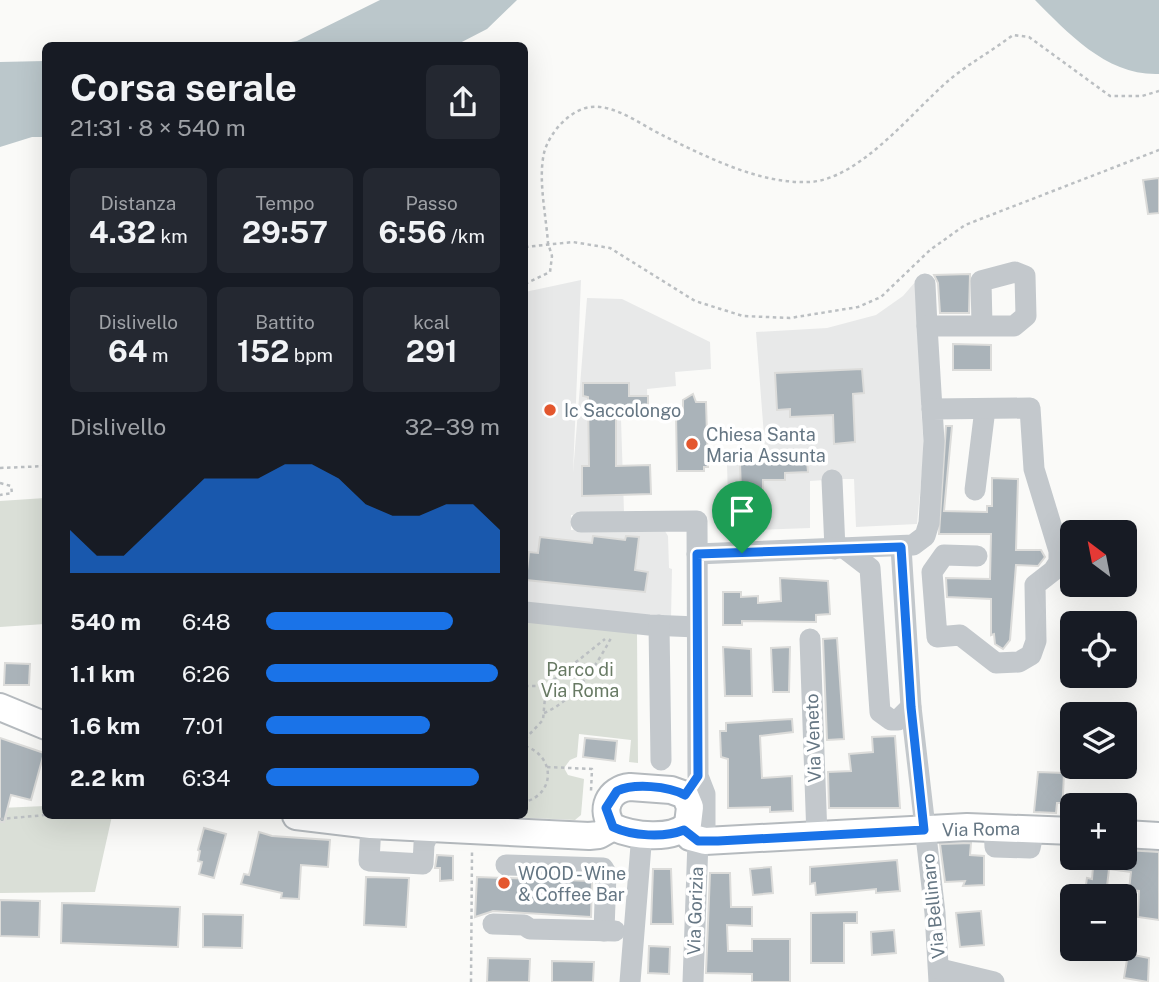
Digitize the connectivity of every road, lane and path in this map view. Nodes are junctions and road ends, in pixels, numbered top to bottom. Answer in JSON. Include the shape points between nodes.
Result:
{"nodes":[{"id":1,"x":1159,"y":91,"type":"edge"},
{"id":2,"x":1159,"y":150,"type":"edge"},
{"id":3,"x":548,"y":243,"type":"junction"},
{"id":4,"x":528,"y":246,"type":"edge"},
{"id":5,"x":528,"y":283,"type":"edge"},
{"id":6,"x":925,"y":284,"type":"dead end"},
{"id":7,"x":927,"y":326,"type":"junction"},
{"id":8,"x":982,"y":326,"type":"dead end"},
{"id":9,"x":932,"y":409,"type":"junction"},
{"id":10,"x":985,"y":409,"type":"junction"},
{"id":11,"x":42,"y":466,"type":"edge"},
{"id":12,"x":0,"y":468,"type":"edge"},
{"id":13,"x":832,"y":480,"type":"dead end"},
{"id":14,"x":0,"y":483,"type":"edge"},
{"id":15,"x":975,"y":490,"type":"dead end"},
{"id":16,"x":0,"y":495,"type":"edge"},
{"id":17,"x":581,"y":522,"type":"dead end"},
{"id":18,"x":894,"y":547,"type":"junction"},
{"id":19,"x":839,"y":549,"type":"junction"},
{"id":20,"x":697,"y":554,"type":"junction"},
{"id":21,"x":977,"y":556,"type":"dead end"},
{"id":22,"x":870,"y":568,"type":"junction"},
{"id":23,"x":528,"y":613,"type":"edge"},
{"id":24,"x":654,"y":625,"type":"junction"},
{"id":25,"x":697,"y":626,"type":"junction"},
{"id":26,"x":613,"y":629,"type":"junction"},
{"id":27,"x":937,"y":637,"type":"junction"},
{"id":28,"x":810,"y":639,"type":"dead end"},
{"id":29,"x":906,"y":640,"type":"junction"},
{"id":30,"x":547,"y":685,"type":"junction"},
{"id":31,"x":528,"y":686,"type":"edge"},
{"id":32,"x":911,"y":707,"type":"junction"},
{"id":33,"x":3,"y":709,"type":"edge"},
{"id":34,"x":544,"y":713,"type":"junction"},
{"id":35,"x":42,"y":724,"type":"edge"},
{"id":36,"x":528,"y":737,"type":"edge"},
{"id":37,"x":528,"y":747,"type":"edge"},
{"id":38,"x":661,"y":760,"type":"dead end"},
{"id":39,"x":547,"y":767,"type":"junction"},
{"id":40,"x":692,"y":785,"type":"junction"},
{"id":41,"x":528,"y":800,"type":"edge"},
{"id":42,"x":590,"y":802,"type":"dead end"},
{"id":43,"x":42,"y":814,"type":"edge"},
{"id":44,"x":0,"y":819,"type":"edge"},
{"id":45,"x":321,"y":819,"type":"edge"},
{"id":46,"x":403,"y":821,"type":"edge"},
{"id":47,"x":371,"y":825,"type":"junction"},
{"id":48,"x":613,"y":827,"type":"junction"},
{"id":49,"x":431,"y":828,"type":"junction"},
{"id":50,"x":924,"y":830,"type":"junction"},
{"id":51,"x":1060,"y":830,"type":"edge"},
{"id":52,"x":549,"y":834,"type":"junction"},
{"id":53,"x":1137,"y":835,"type":"edge"},
{"id":54,"x":1159,"y":836,"type":"edge"},
{"id":55,"x":696,"y":837,"type":"junction"},
{"id":56,"x":817,"y":837,"type":"junction"},
{"id":57,"x":642,"y":838,"type":"junction"},
{"id":58,"x":472,"y":850,"type":"dead end"},
{"id":59,"x":506,"y":864,"type":"dead end"},
{"id":60,"x":547,"y":867,"type":"junction"},
{"id":61,"x":492,"y":924,"type":"dead end"},
{"id":62,"x":604,"y":931,"type":"junction"},
{"id":63,"x":634,"y":932,"type":"junction"},
{"id":64,"x":940,"y":975,"type":"edge"},
{"id":65,"x":471,"y":982,"type":"edge"},
{"id":66,"x":630,"y":982,"type":"edge"},
{"id":67,"x":693,"y":982,"type":"edge"},
{"id":68,"x":993,"y":982,"type":"edge"}],
"edges":[{"from":1,"to":3,"type":"path","via":[[1110,96],[1029,37],[1013,35],[951,78],[874,150],[853,165],[810,182],[761,175],[718,161],[621,114],[592,106],[562,122],[544,153]]},
{"from":2,"to":3,"type":"path","via":[[965,225],[930,250],[881,297],[858,307],[790,318],[743,316],[695,301],[610,248]]},
{"from":3,"to":4,"type":"path"},
{"from":3,"to":5,"type":"path","via":[[550,272]]},
{"from":6,"to":7,"type":"street"},
{"from":7,"to":8,"type":"street"},
{"from":7,"to":9,"type":"street"},
{"from":9,"to":10,"type":"street"},
{"from":9,"to":18,"type":"street","via":[[929,523],[919,541]]},
{"from":10,"to":15,"type":"street"},
{"from":10,"to":27,"type":"street","via":[[1030,408],[1034,469],[1057,539],[1059,562],[1035,585],[1036,641],[1031,655],[1019,662],[996,663],[960,635]]},
{"from":11,"to":12,"type":"path"},
{"from":13,"to":19,"type":"street"},
{"from":14,"to":16,"type":"path","via":[[10,486],[12,493]]},
{"from":17,"to":20,"type":"street","via":[[697,521]]},
{"from":18,"to":19,"type":"street"},
{"from":18,"to":22,"type":"street","via":[[878,554]]},
{"from":18,"to":29,"type":"street","name":"Via Bellinaro"},
{"from":19,"to":20,"type":"street"},
{"from":19,"to":22,"type":"street"},
{"from":20,"to":25,"type":"street"},
{"from":21,"to":27,"type":"street","via":[[944,555],[932,572]]},
{"from":22,"to":32,"type":"street","via":[[880,712],[898,720]]},
{"from":23,"to":26,"type":"street"},
{"from":24,"to":25,"type":"street"},
{"from":24,"to":26,"type":"street"},
{"from":24,"to":38,"type":"street"},
{"from":25,"to":40,"type":"street"},
{"from":26,"to":30,"type":"path"},
{"from":26,"to":34,"type":"path","via":[[598,662],[562,702]]},
{"from":27,"to":29,"type":"street"},
{"from":28,"to":56,"type":"street","name":"Via Veneto"},
{"from":29,"to":32,"type":"street","name":"Via Bellinaro"},
{"from":30,"to":31,"type":"path"},
{"from":30,"to":34,"type":"path"},
{"from":32,"to":50,"type":"street","name":"Via Bellinaro"},
{"from":33,"to":35,"type":"main road"},
{"from":34,"to":36,"type":"path","via":[[537,730]]},
{"from":37,"to":39,"type":"path","via":[[535,749]]},
{"from":39,"to":41,"type":"path","via":[[548,784]]},
{"from":39,"to":42,"type":"path","via":[[592,769]]},
{"from":40,"to":48,"type":"main road","via":[[617,791],[606,808]]},
{"from":40,"to":55,"type":"main road"},
{"from":43,"to":44,"type":"path"},
{"from":45,"to":47,"type":"main road"},
{"from":46,"to":47,"type":"main road"},
{"from":46,"to":49,"type":"main road"},
{"from":47,"to":49,"type":"street","via":[[369,861],[423,864]]},
{"from":48,"to":52,"type":"main road","via":[[599,835]]},
{"from":48,"to":57,"type":"main road","name":"Via Roma"},
{"from":49,"to":52,"type":"main road"},
{"from":50,"to":51,"type":"main road","name":"Via Roma"},
{"from":50,"to":56,"type":"main road","name":"Via Roma"},
{"from":50,"to":64,"type":"street","name":"Via Bellinaro"},
{"from":52,"to":60,"type":"street"},
{"from":53,"to":54,"type":"main road"},
{"from":55,"to":56,"type":"main road","name":"Via Roma"},
{"from":55,"to":57,"type":"main road","name":"Via Roma","via":[[667,834]]},
{"from":55,"to":67,"type":"street","name":"Via Gorizia"},
{"from":57,"to":63,"type":"street"},
{"from":58,"to":65,"type":"path"},
{"from":59,"to":60,"type":"street"},
{"from":60,"to":62,"type":"street","via":[[603,868]]},
{"from":61,"to":62,"type":"street"},
{"from":62,"to":63,"type":"street"},
{"from":63,"to":66,"type":"street"},
{"from":64,"to":68,"type":"street"}]}
